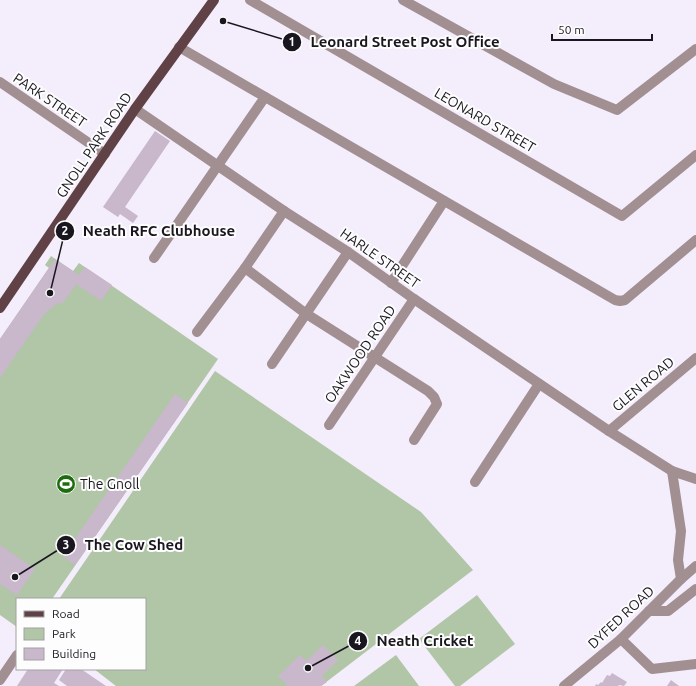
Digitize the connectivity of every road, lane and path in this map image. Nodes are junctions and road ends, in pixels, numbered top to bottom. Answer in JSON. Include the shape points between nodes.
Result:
{"nodes":[{"id":1,"x":214,"y":0,"type":"edge"},
{"id":2,"x":250,"y":0,"type":"edge"},
{"id":3,"x":402,"y":0,"type":"edge"},
{"id":4,"x":179,"y":47,"type":"junction"},
{"id":5,"x":696,"y":49,"type":"edge"},
{"id":6,"x":0,"y":82,"type":"edge"},
{"id":7,"x":265,"y":97,"type":"junction"},
{"id":8,"x":135,"y":108,"type":"junction"},
{"id":9,"x":105,"y":154,"type":"junction"},
{"id":10,"x":696,"y":155,"type":"edge"},
{"id":11,"x":217,"y":165,"type":"junction"},
{"id":12,"x":444,"y":201,"type":"junction"},
{"id":13,"x":284,"y":211,"type":"junction"},
{"id":14,"x":696,"y":240,"type":"edge"},
{"id":15,"x":348,"y":252,"type":"junction"},
{"id":16,"x":154,"y":258,"type":"dead end"},
{"id":17,"x":245,"y":268,"type":"junction"},
{"id":18,"x":391,"y":283,"type":"junction"},
{"id":19,"x":414,"y":299,"type":"junction"},
{"id":20,"x":0,"y":308,"type":"edge"},
{"id":21,"x":306,"y":313,"type":"junction"},
{"id":22,"x":197,"y":332,"type":"dead end"},
{"id":23,"x":375,"y":358,"type":"junction"},
{"id":24,"x":696,"y":358,"type":"edge"},
{"id":25,"x":272,"y":364,"type":"dead end"},
{"id":26,"x":539,"y":384,"type":"junction"},
{"id":27,"x":329,"y":425,"type":"dead end"},
{"id":28,"x":609,"y":431,"type":"junction"},
{"id":29,"x":414,"y":440,"type":"dead end"},
{"id":30,"x":672,"y":471,"type":"junction"},
{"id":31,"x":696,"y":479,"type":"edge"},
{"id":32,"x":475,"y":482,"type":"dead end"},
{"id":33,"x":696,"y":566,"type":"edge"},
{"id":34,"x":681,"y":579,"type":"junction"},
{"id":35,"x":696,"y":589,"type":"edge"},
{"id":36,"x":649,"y":611,"type":"junction"},
{"id":37,"x":621,"y":639,"type":"junction"},
{"id":38,"x":16,"y":656,"type":"edge"},
{"id":39,"x":696,"y":664,"type":"edge"},
{"id":40,"x":0,"y":680,"type":"edge"},
{"id":41,"x":564,"y":686,"type":"edge"}],
"edges":[{"from":1,"to":4,"type":"main road","name":"GNOLL PARK ROAD"},
{"from":2,"to":10,"type":"street","name":"LEONARD STREET","via":[[622,216]]},
{"from":3,"to":5,"type":"street","via":[[554,84],[617,110]]},
{"from":4,"to":7,"type":"street"},
{"from":4,"to":8,"type":"main road","name":"GNOLL PARK ROAD"},
{"from":6,"to":9,"type":"street","name":"PARK STREET"},
{"from":7,"to":11,"type":"street"},
{"from":7,"to":12,"type":"street"},
{"from":8,"to":9,"type":"main road","name":"GNOLL PARK ROAD"},
{"from":8,"to":11,"type":"street","name":"HARLE STREET"},
{"from":9,"to":20,"type":"main road","name":"GNOLL PARK ROAD"},
{"from":11,"to":13,"type":"street","name":"HARLE STREET"},
{"from":11,"to":16,"type":"street"},
{"from":12,"to":14,"type":"street","via":[[620,301],[625,300]]},
{"from":12,"to":18,"type":"street"},
{"from":13,"to":15,"type":"street","name":"HARLE STREET"},
{"from":13,"to":17,"type":"street"},
{"from":15,"to":18,"type":"street","name":"HARLE STREET"},
{"from":15,"to":21,"type":"street"},
{"from":17,"to":21,"type":"street"},
{"from":17,"to":22,"type":"street"},
{"from":18,"to":19,"type":"street","name":"HARLE STREET"},
{"from":19,"to":23,"type":"street","name":"OAKWOOD ROAD"},
{"from":19,"to":26,"type":"street","name":"HARLE STREET"},
{"from":21,"to":23,"type":"street"},
{"from":21,"to":25,"type":"street"},
{"from":23,"to":27,"type":"street","name":"OAKWOOD ROAD"},
{"from":23,"to":29,"type":"street","via":[[434,397],[437,404]]},
{"from":24,"to":28,"type":"street","name":"GLEN ROAD"},
{"from":26,"to":28,"type":"street","name":"HARLE STREET"},
{"from":26,"to":32,"type":"street"},
{"from":28,"to":30,"type":"street","name":"HARLE STREET"},
{"from":30,"to":31,"type":"street","name":"HARLE STREET"},
{"from":30,"to":34,"type":"street","via":[[681,531],[678,560]]},
{"from":33,"to":34,"type":"street","name":"DYFED ROAD"},
{"from":34,"to":36,"type":"street","name":"DYFED ROAD"},
{"from":35,"to":36,"type":"street","via":[[668,611]]},
{"from":36,"to":37,"type":"street","name":"DYFED ROAD"},
{"from":37,"to":39,"type":"street","via":[[652,669]]},
{"from":37,"to":41,"type":"street","name":"DYFED ROAD"},
{"from":38,"to":40,"type":"street"}]}
